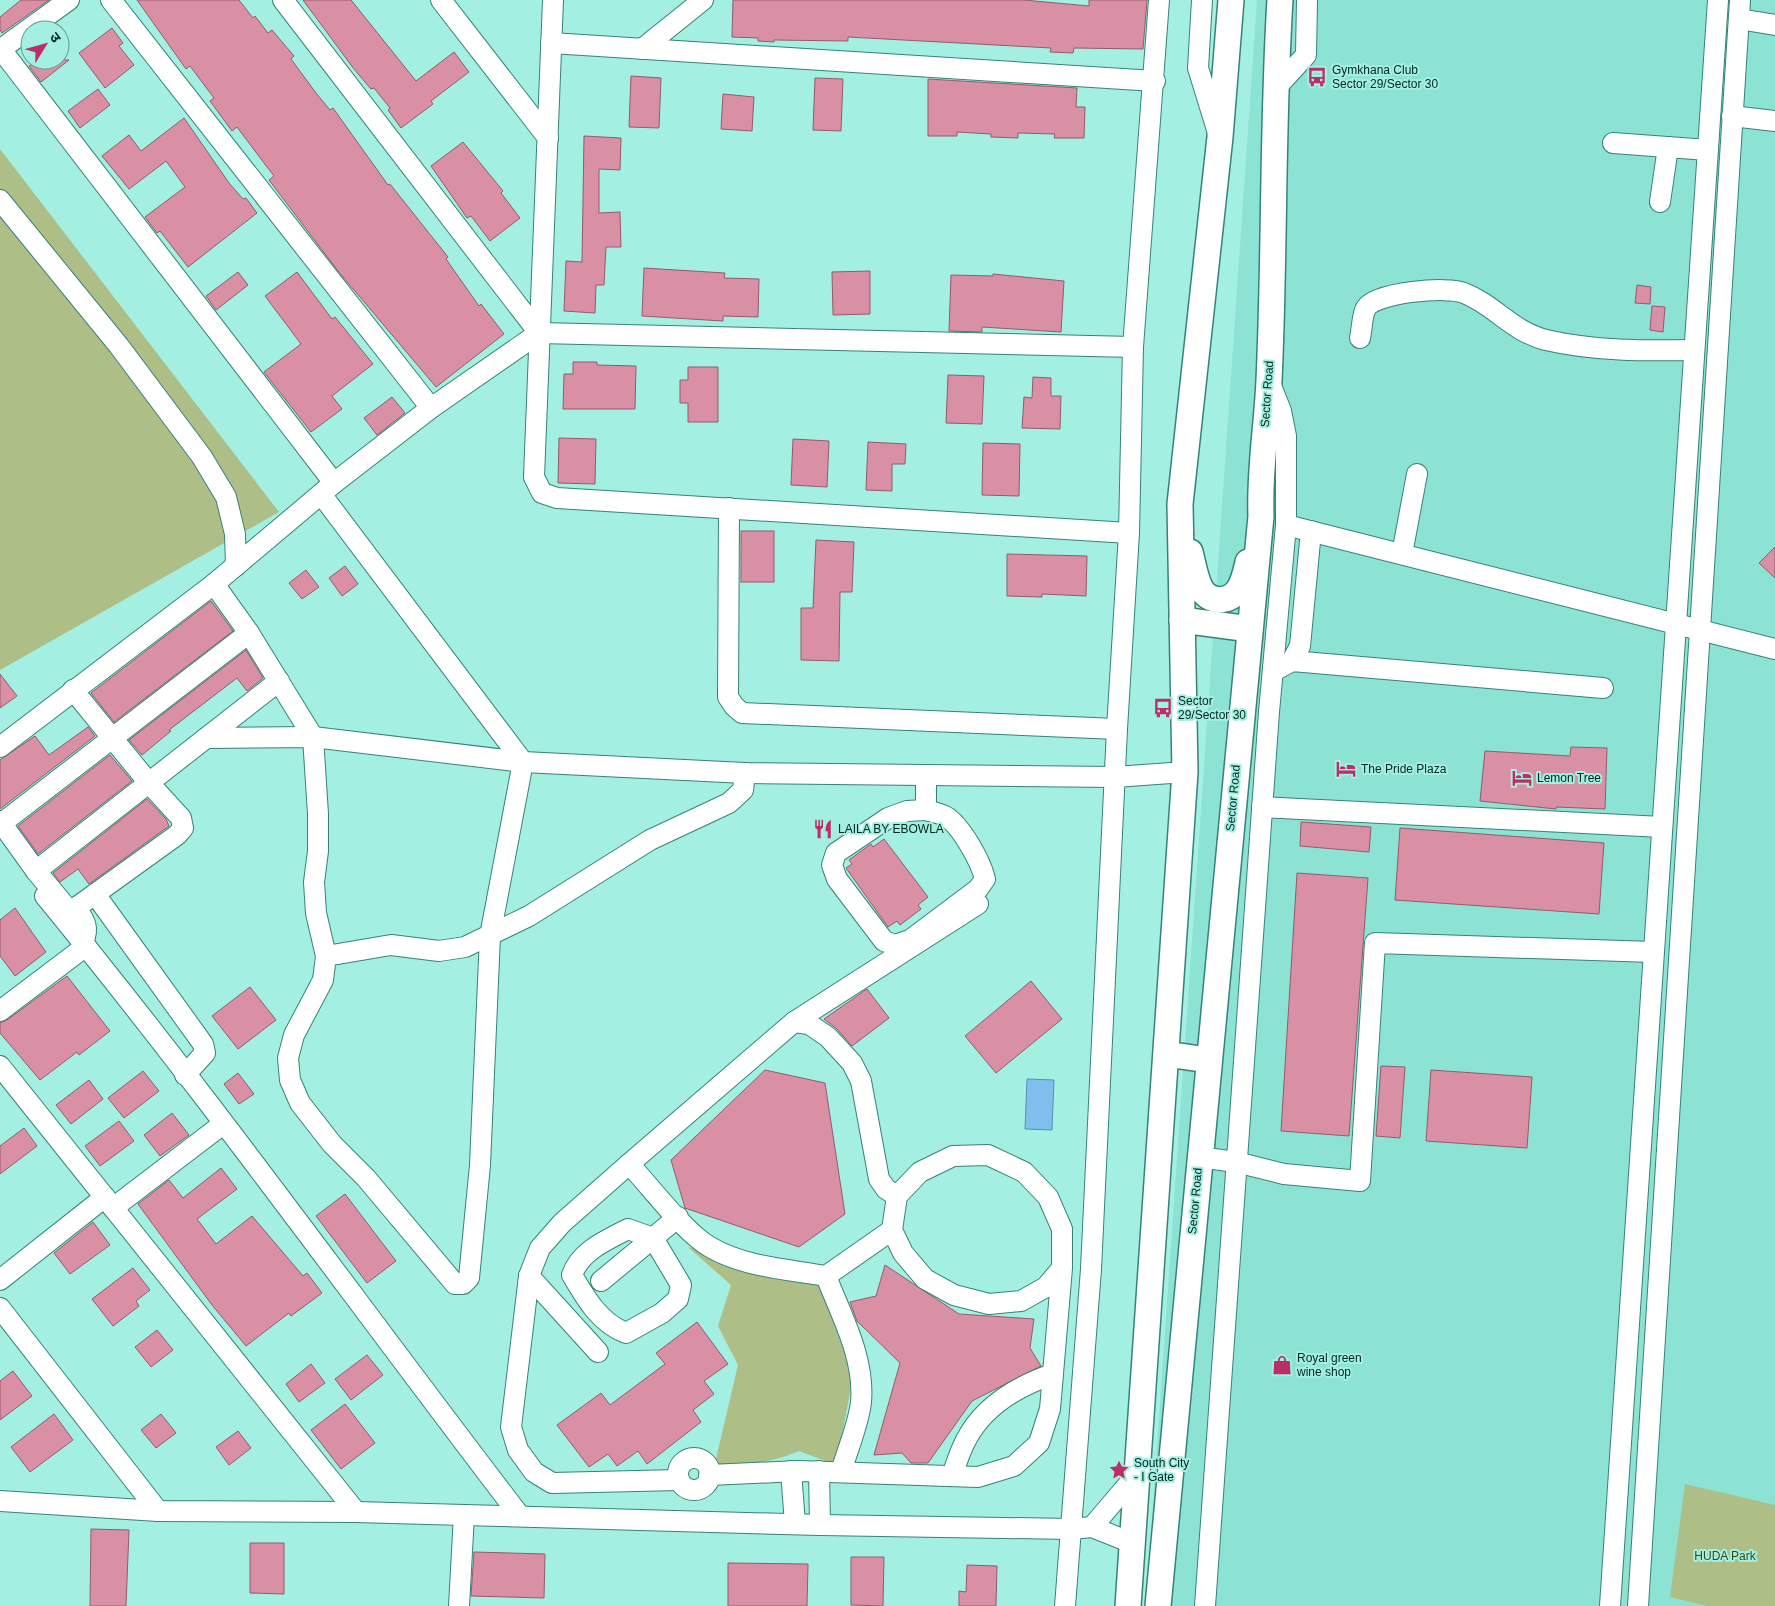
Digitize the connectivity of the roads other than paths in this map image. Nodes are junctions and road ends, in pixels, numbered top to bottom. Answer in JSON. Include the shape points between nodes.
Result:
{"nodes":[{"id":1,"x":69,"y":0,"type":"edge"},
{"id":2,"x":111,"y":0,"type":"edge"},
{"id":3,"x":283,"y":0,"type":"edge"},
{"id":4,"x":441,"y":0,"type":"edge"},
{"id":5,"x":553,"y":0,"type":"edge"},
{"id":6,"x":703,"y":0,"type":"edge"},
{"id":7,"x":1159,"y":0,"type":"edge"},
{"id":8,"x":1202,"y":0,"type":"edge"},
{"id":9,"x":1231,"y":0,"type":"edge"},
{"id":10,"x":1280,"y":0,"type":"edge"},
{"id":11,"x":1307,"y":0,"type":"edge"},
{"id":12,"x":1718,"y":0,"type":"edge"},
{"id":13,"x":1739,"y":10,"type":"edge"},
{"id":14,"x":1775,"y":25,"type":"edge"},
{"id":15,"x":551,"y":43,"type":"junction"},
{"id":16,"x":1,"y":49,"type":"edge"},
{"id":17,"x":642,"y":49,"type":"junction"},
{"id":18,"x":1154,"y":81,"type":"junction"},
{"id":19,"x":1274,"y":90,"type":"junction"},
{"id":20,"x":1732,"y":116,"type":"junction"},
{"id":21,"x":1775,"y":121,"type":"edge"},
{"id":22,"x":1220,"y":137,"type":"junction"},
{"id":23,"x":548,"y":138,"type":"junction"},
{"id":24,"x":1613,"y":143,"type":"dead end"},
{"id":25,"x":1668,"y":147,"type":"junction"},
{"id":26,"x":1708,"y":150,"type":"junction"},
{"id":27,"x":0,"y":200,"type":"edge"},
{"id":28,"x":1660,"y":202,"type":"dead end"},
{"id":29,"x":539,"y":333,"type":"junction"},
{"id":30,"x":1360,"y":338,"type":"dead end"},
{"id":31,"x":1133,"y":347,"type":"junction"},
{"id":32,"x":1693,"y":350,"type":"junction"},
{"id":33,"x":1269,"y":381,"type":"junction"},
{"id":34,"x":430,"y":408,"type":"junction"},
{"id":35,"x":1417,"y":474,"type":"dead end"},
{"id":36,"x":327,"y":489,"type":"junction"},
{"id":37,"x":1180,"y":504,"type":"junction"},
{"id":38,"x":729,"y":508,"type":"junction"},
{"id":39,"x":1261,"y":516,"type":"junction"},
{"id":40,"x":1286,"y":524,"type":"junction"},
{"id":41,"x":1311,"y":531,"type":"junction"},
{"id":42,"x":1129,"y":533,"type":"junction"},
{"id":43,"x":1402,"y":554,"type":"junction"},
{"id":44,"x":236,"y":566,"type":"junction"},
{"id":45,"x":214,"y":584,"type":"junction"},
{"id":46,"x":1182,"y":620,"type":"junction"},
{"id":47,"x":1675,"y":624,"type":"junction"},
{"id":48,"x":1250,"y":629,"type":"junction"},
{"id":49,"x":1698,"y":630,"type":"junction"},
{"id":50,"x":249,"y":633,"type":"junction"},
{"id":51,"x":1775,"y":649,"type":"edge"},
{"id":52,"x":1292,"y":661,"type":"junction"},
{"id":53,"x":1274,"y":671,"type":"junction"},
{"id":54,"x":280,"y":681,"type":"junction"},
{"id":55,"x":1603,"y":688,"type":"dead end"},
{"id":56,"x":73,"y":690,"type":"junction"},
{"id":57,"x":1269,"y":712,"type":"junction"},
{"id":58,"x":1117,"y":729,"type":"junction"},
{"id":59,"x":313,"y":737,"type":"junction"},
{"id":60,"x":206,"y":738,"type":"junction"},
{"id":61,"x":113,"y":739,"type":"junction"},
{"id":62,"x":0,"y":747,"type":"edge"},
{"id":63,"x":523,"y":762,"type":"junction"},
{"id":64,"x":1185,"y":772,"type":"junction"},
{"id":65,"x":745,"y":773,"type":"junction"},
{"id":66,"x":926,"y":775,"type":"junction"},
{"id":67,"x":1115,"y":777,"type":"junction"},
{"id":68,"x":149,"y":783,"type":"junction"},
{"id":69,"x":1234,"y":785,"type":"junction"},
{"id":70,"x":1262,"y":807,"type":"junction"},
{"id":71,"x":926,"y":810,"type":"junction"},
{"id":72,"x":1,"y":822,"type":"edge"},
{"id":73,"x":1662,"y":827,"type":"junction"},
{"id":74,"x":36,"y":871,"type":"junction"},
{"id":75,"x":95,"y":894,"type":"junction"},
{"id":76,"x":45,"y":896,"type":"dead end"},
{"id":77,"x":978,"y":904,"type":"dead end"},
{"id":78,"x":76,"y":907,"type":"junction"},
{"id":79,"x":490,"y":936,"type":"junction"},
{"id":80,"x":85,"y":944,"type":"junction"},
{"id":81,"x":1654,"y":952,"type":"junction"},
{"id":82,"x":326,"y":956,"type":"junction"},
{"id":83,"x":0,"y":1011,"type":"edge"},
{"id":84,"x":794,"y":1022,"type":"junction"},
{"id":85,"x":1648,"y":1036,"type":"junction"},
{"id":86,"x":1673,"y":1039,"type":"junction"},
{"id":87,"x":1166,"y":1054,"type":"junction"},
{"id":88,"x":1208,"y":1060,"type":"junction"},
{"id":89,"x":0,"y":1066,"type":"edge"},
{"id":90,"x":185,"y":1075,"type":"junction"},
{"id":91,"x":1163,"y":1090,"type":"junction"},
{"id":92,"x":1206,"y":1092,"type":"junction"},
{"id":93,"x":223,"y":1124,"type":"junction"},
{"id":94,"x":1199,"y":1157,"type":"junction"},
{"id":95,"x":1236,"y":1162,"type":"junction"},
{"id":96,"x":629,"y":1164,"type":"junction"},
{"id":97,"x":897,"y":1196,"type":"junction"},
{"id":98,"x":109,"y":1202,"type":"junction"},
{"id":99,"x":678,"y":1217,"type":"junction"},
{"id":100,"x":892,"y":1230,"type":"junction"},
{"id":101,"x":653,"y":1238,"type":"junction"},
{"id":102,"x":1062,"y":1268,"type":"junction"},
{"id":103,"x":529,"y":1276,"type":"junction"},
{"id":104,"x":826,"y":1276,"type":"junction"},
{"id":105,"x":0,"y":1280,"type":"edge"},
{"id":106,"x":601,"y":1281,"type":"dead end"},
{"id":107,"x":0,"y":1308,"type":"edge"},
{"id":108,"x":598,"y":1352,"type":"dead end"},
{"id":109,"x":1053,"y":1374,"type":"junction"},
{"id":110,"x":792,"y":1471,"type":"junction"},
{"id":111,"x":819,"y":1472,"type":"junction"},
{"id":112,"x":841,"y":1472,"type":"junction"},
{"id":113,"x":1137,"y":1474,"type":"junction"},
{"id":114,"x":952,"y":1476,"type":"junction"},
{"id":115,"x":0,"y":1501,"type":"edge"},
{"id":116,"x":158,"y":1511,"type":"junction"},
{"id":117,"x":356,"y":1512,"type":"junction"},
{"id":118,"x":464,"y":1515,"type":"junction"},
{"id":119,"x":520,"y":1516,"type":"junction"},
{"id":120,"x":795,"y":1524,"type":"junction"},
{"id":121,"x":820,"y":1525,"type":"junction"},
{"id":122,"x":1092,"y":1527,"type":"junction"},
{"id":123,"x":1071,"y":1529,"type":"junction"},
{"id":124,"x":1132,"y":1543,"type":"junction"},
{"id":125,"x":459,"y":1606,"type":"edge"},
{"id":126,"x":1065,"y":1606,"type":"edge"},
{"id":127,"x":1128,"y":1606,"type":"edge"},
{"id":128,"x":1158,"y":1606,"type":"edge"},
{"id":129,"x":1205,"y":1606,"type":"edge"},
{"id":130,"x":1610,"y":1606,"type":"edge"},
{"id":131,"x":1638,"y":1606,"type":"edge"}],
"edges":[{"from":1,"to":16,"type":"street"},
{"from":2,"to":34,"type":"street"},
{"from":3,"to":29,"type":"street"},
{"from":4,"to":23,"type":"street"},
{"from":5,"to":15,"type":"street"},
{"from":6,"to":17,"type":"street"},
{"from":7,"to":18,"type":"street"},
{"from":8,"to":22,"type":"street","via":[[1198,68]]},
{"from":9,"to":22,"type":"main road"},
{"from":10,"to":19,"type":"main road","name":"Sector Road"},
{"from":11,"to":19,"type":"street","via":[[1306,55]]},
{"from":12,"to":26,"type":"street"},
{"from":13,"to":14,"type":"street"},
{"from":13,"to":20,"type":"street"},
{"from":15,"to":17,"type":"street"},
{"from":15,"to":23,"type":"street"},
{"from":16,"to":36,"type":"street"},
{"from":17,"to":18,"type":"street"},
{"from":18,"to":31,"type":"street"},
{"from":19,"to":33,"type":"main road","name":"Sector Road"},
{"from":20,"to":21,"type":"street"},
{"from":20,"to":49,"type":"street"},
{"from":22,"to":37,"type":"main road"},
{"from":23,"to":29,"type":"street"},
{"from":24,"to":25,"type":"street"},
{"from":25,"to":26,"type":"street"},
{"from":25,"to":28,"type":"street"},
{"from":26,"to":32,"type":"street"},
{"from":27,"to":44,"type":"street","via":[[119,346],[202,457],[226,497],[235,534]]},
{"from":29,"to":31,"type":"street"},
{"from":29,"to":34,"type":"street"},
{"from":29,"to":38,"type":"street","via":[[534,477],[542,493],[556,498]]},
{"from":30,"to":32,"type":"street","via":[[1366,309],[1373,301],[1413,292],[1442,291],[1462,292],[1480,300],[1520,331],[1545,340],[1636,351]]},
{"from":31,"to":42,"type":"street"},
{"from":32,"to":47,"type":"street"},
{"from":33,"to":39,"type":"main road","name":"Sector Road","via":[[1260,490]]},
{"from":33,"to":40,"type":"street","via":[[1281,411],[1286,436]]},
{"from":34,"to":36,"type":"street"},
{"from":35,"to":43,"type":"street"},
{"from":36,"to":44,"type":"street"},
{"from":36,"to":63,"type":"street"},
{"from":37,"to":39,"type":"main road","via":[[1200,587],[1216,600],[1225,599],[1240,588]]},
{"from":37,"to":46,"type":"main road"},
{"from":38,"to":42,"type":"street"},
{"from":38,"to":58,"type":"street","via":[[728,697],[742,713]]},
{"from":39,"to":48,"type":"main road","name":"Sector Road"},
{"from":40,"to":41,"type":"street"},
{"from":40,"to":53,"type":"street"},
{"from":41,"to":43,"type":"street"},
{"from":41,"to":52,"type":"street","via":[[1300,646]]},
{"from":42,"to":58,"type":"street"},
{"from":43,"to":47,"type":"street"},
{"from":44,"to":45,"type":"street"},
{"from":45,"to":50,"type":"street"},
{"from":45,"to":56,"type":"street"},
{"from":46,"to":48,"type":"main road"},
{"from":46,"to":64,"type":"main road"},
{"from":47,"to":49,"type":"street"},
{"from":47,"to":73,"type":"street"},
{"from":48,"to":69,"type":"main road","name":"Sector Road"},
{"from":49,"to":51,"type":"street"},
{"from":49,"to":86,"type":"street"},
{"from":50,"to":54,"type":"street"},
{"from":50,"to":61,"type":"street"},
{"from":52,"to":53,"type":"street"},
{"from":52,"to":55,"type":"street"},
{"from":53,"to":57,"type":"street"},
{"from":54,"to":59,"type":"street"},
{"from":54,"to":60,"type":"street"},
{"from":56,"to":61,"type":"street"},
{"from":56,"to":62,"type":"street"},
{"from":57,"to":69,"type":"street"},
{"from":57,"to":70,"type":"street"},
{"from":58,"to":67,"type":"street"},
{"from":59,"to":60,"type":"street"},
{"from":59,"to":63,"type":"street"},
{"from":59,"to":82,"type":"street","via":[[318,814],[315,897]]},
{"from":60,"to":68,"type":"street"},
{"from":61,"to":68,"type":"street"},
{"from":61,"to":72,"type":"street"},
{"from":63,"to":65,"type":"street"},
{"from":63,"to":79,"type":"street"},
{"from":64,"to":67,"type":"street"},
{"from":64,"to":87,"type":"main road"},
{"from":65,"to":66,"type":"street"},
{"from":65,"to":79,"type":"street","via":[[743,790],[729,803],[650,840],[529,916]]},
{"from":66,"to":67,"type":"street"},
{"from":66,"to":71,"type":"street"},
{"from":67,"to":123,"type":"street","via":[[1091,1269]]},
{"from":68,"to":74,"type":"street"},
{"from":68,"to":75,"type":"street","via":[[181,818],[183,828],[177,836]]},
{"from":69,"to":88,"type":"main road","name":"Sector Road"},
{"from":70,"to":73,"type":"street"},
{"from":70,"to":95,"type":"street"},
{"from":71,"to":71,"type":"street","via":[[907,811],[888,818],[836,853],[832,865],[837,878],[884,941],[894,945],[910,940],[978,889],[985,879],[982,868],[959,830],[946,817]]},
{"from":72,"to":74,"type":"street"},
{"from":73,"to":81,"type":"street"},
{"from":74,"to":78,"type":"street","via":[[70,912]]},
{"from":75,"to":78,"type":"street"},
{"from":75,"to":90,"type":"street","via":[[203,1044],[203,1058]]},
{"from":76,"to":80,"type":"street"},
{"from":77,"to":84,"type":"street"},
{"from":78,"to":80,"type":"street","via":[[87,924]]},
{"from":79,"to":82,"type":"street","via":[[465,947],[439,951],[391,945]]},
{"from":79,"to":82,"type":"street","via":[[480,1165],[469,1278],[463,1284],[455,1284],[449,1279],[366,1178],[332,1144],[300,1103],[290,1080],[288,1058],[294,1035],[323,980]]},
{"from":80,"to":83,"type":"street"},
{"from":80,"to":90,"type":"street"},
{"from":81,"to":85,"type":"street"},
{"from":81,"to":95,"type":"street","via":[[1374,943],[1360,1181],[1284,1174]]},
{"from":84,"to":96,"type":"street"},
{"from":84,"to":97,"type":"street","via":[[809,1024],[822,1033],[852,1063],[860,1081],[879,1179],[886,1190]]},
{"from":85,"to":86,"type":"street"},
{"from":85,"to":130,"type":"street"},
{"from":86,"to":131,"type":"street"},
{"from":87,"to":88,"type":"main road"},
{"from":87,"to":91,"type":"main road"},
{"from":88,"to":92,"type":"main road","name":"Sector Road"},
{"from":89,"to":98,"type":"street"},
{"from":90,"to":93,"type":"street"},
{"from":91,"to":92,"type":"main road"},
{"from":91,"to":113,"type":"main road"},
{"from":92,"to":94,"type":"main road","name":"Sector Road"},
{"from":93,"to":98,"type":"street"},
{"from":93,"to":119,"type":"street"},
{"from":94,"to":95,"type":"street"},
{"from":94,"to":128,"type":"main road","name":"Sector Road"},
{"from":95,"to":129,"type":"street"},
{"from":96,"to":99,"type":"street"},
{"from":96,"to":103,"type":"street","via":[[562,1223],[540,1248]]},
{"from":97,"to":100,"type":"street"},
{"from":97,"to":102,"type":"street","via":[[920,1172],[953,1156],[988,1156],[1024,1172],[1048,1197],[1062,1229]]},
{"from":98,"to":105,"type":"street"},
{"from":98,"to":117,"type":"street"},
{"from":99,"to":101,"type":"street"},
{"from":99,"to":104,"type":"street","via":[[709,1246],[740,1261]]},
{"from":100,"to":102,"type":"street","via":[[903,1254],[925,1280],[954,1295],[989,1304],[1021,1301],[1046,1287]]},
{"from":100,"to":104,"type":"street"},
{"from":101,"to":101,"type":"street","via":[[628,1229],[598,1244],[575,1266],[572,1275],[589,1304],[612,1328],[626,1333],[662,1314],[678,1299],[681,1285]]},
{"from":101,"to":106,"type":"street"},
{"from":102,"to":109,"type":"street"},
{"from":103,"to":108,"type":"street"},
{"from":103,"to":110,"type":"street","via":[[511,1427],[518,1450],[534,1472],[552,1483],[680,1480],[686,1488],[697,1489],[705,1484],[709,1475]]},
{"from":104,"to":112,"type":"street","via":[[860,1370],[861,1402]]},
{"from":107,"to":116,"type":"street"},
{"from":109,"to":114,"type":"street","via":[[1004,1396],[966,1440]]},
{"from":109,"to":114,"type":"street","via":[[1050,1409],[1039,1442],[1014,1466],[978,1477]]},
{"from":110,"to":111,"type":"street"},
{"from":110,"to":120,"type":"street"},
{"from":111,"to":112,"type":"street"},
{"from":111,"to":121,"type":"street"},
{"from":112,"to":114,"type":"street"},
{"from":113,"to":122,"type":"street"},
{"from":113,"to":124,"type":"main road"},
{"from":115,"to":116,"type":"street"},
{"from":116,"to":117,"type":"street"},
{"from":117,"to":118,"type":"street"},
{"from":118,"to":119,"type":"street"},
{"from":118,"to":125,"type":"street"},
{"from":119,"to":120,"type":"street"},
{"from":120,"to":121,"type":"street"},
{"from":121,"to":123,"type":"street"},
{"from":122,"to":123,"type":"street"},
{"from":122,"to":124,"type":"street"},
{"from":123,"to":126,"type":"street"},
{"from":124,"to":127,"type":"main road"}]}
